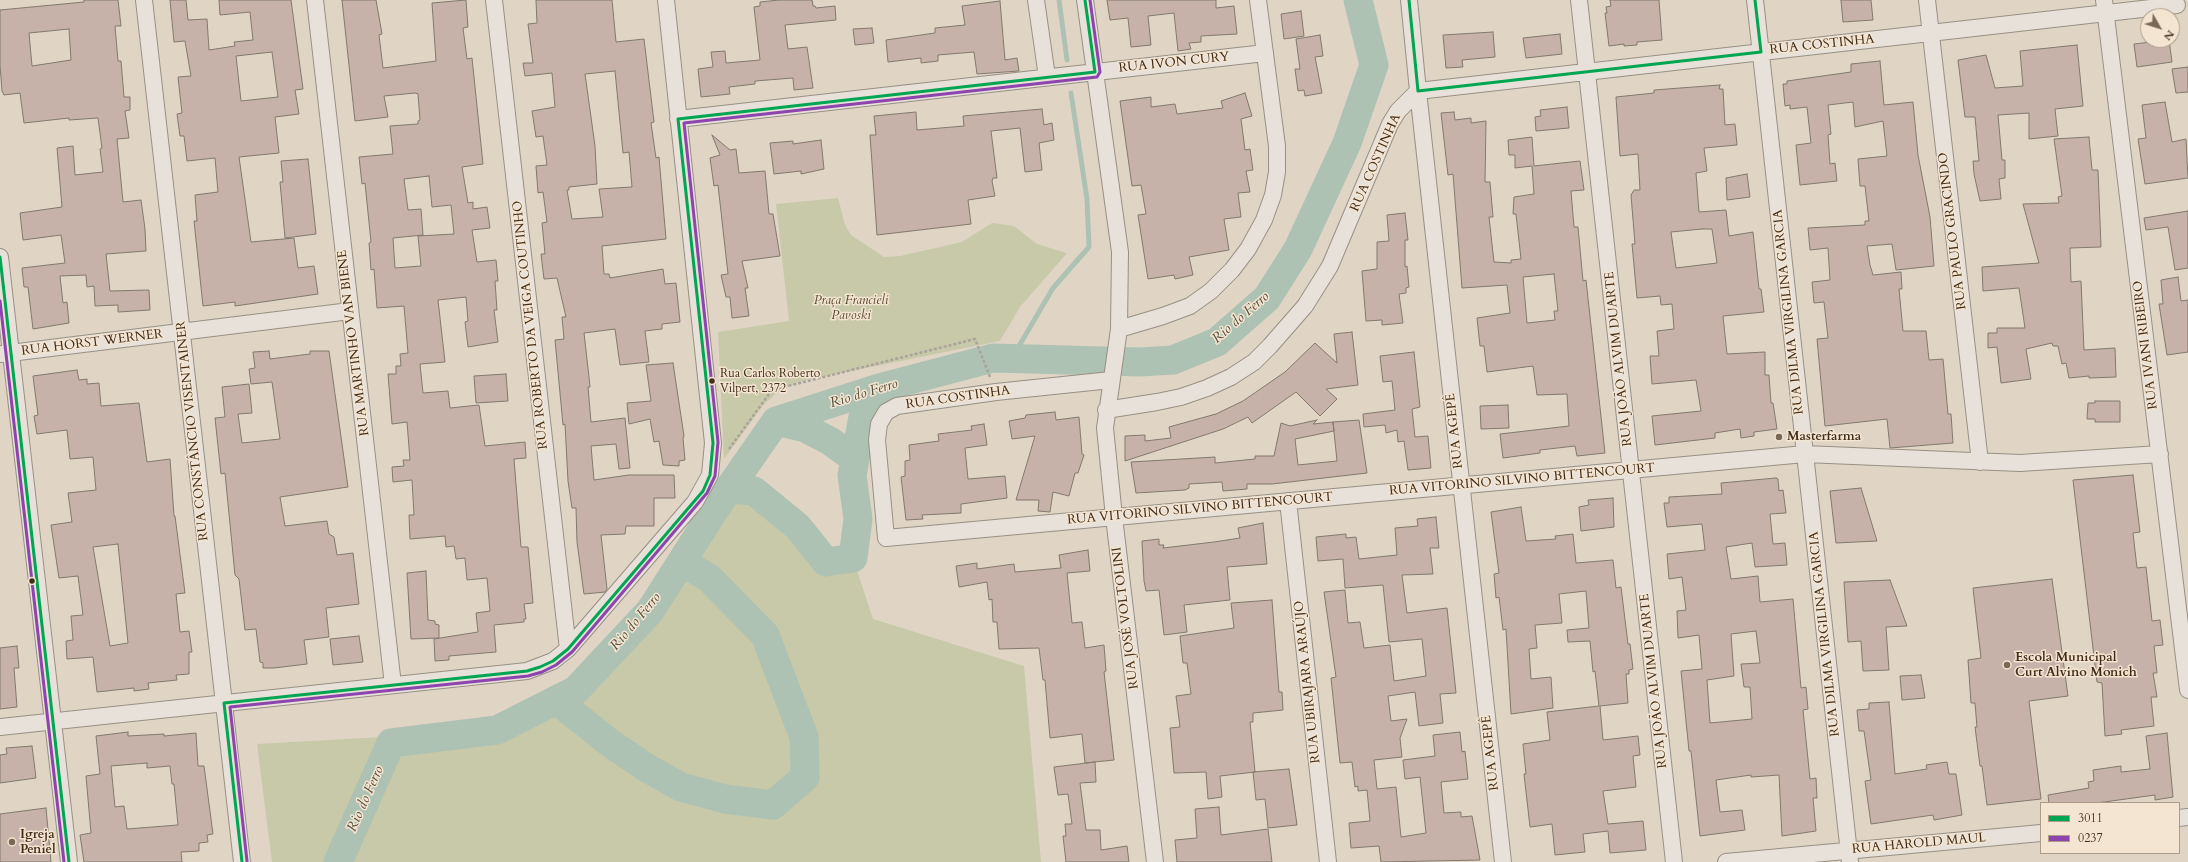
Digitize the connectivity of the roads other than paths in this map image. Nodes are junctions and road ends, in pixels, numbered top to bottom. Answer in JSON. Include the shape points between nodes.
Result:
{"nodes":[{"id":1,"x":144,"y":0,"type":"edge"},
{"id":2,"x":315,"y":0,"type":"edge"},
{"id":3,"x":494,"y":0,"type":"edge"},
{"id":4,"x":666,"y":0,"type":"edge"},
{"id":5,"x":1036,"y":0,"type":"edge"},
{"id":6,"x":1085,"y":0,"type":"edge"},
{"id":7,"x":1258,"y":0,"type":"edge"},
{"id":8,"x":1409,"y":0,"type":"edge"},
{"id":9,"x":1579,"y":0,"type":"edge"},
{"id":10,"x":1755,"y":0,"type":"edge"},
{"id":11,"x":1927,"y":0,"type":"edge"},
{"id":12,"x":2177,"y":5,"type":"dead end"},
{"id":13,"x":2105,"y":6,"type":"edge"},
{"id":14,"x":1930,"y":33,"type":"junction"},
{"id":15,"x":1761,"y":52,"type":"junction"},
{"id":16,"x":1265,"y":53,"type":"junction"},
{"id":17,"x":1096,"y":72,"type":"junction"},
{"id":18,"x":1587,"y":72,"type":"junction"},
{"id":19,"x":1047,"y":77,"type":"junction"},
{"id":20,"x":1418,"y":91,"type":"junction"},
{"id":21,"x":678,"y":119,"type":"junction"},
{"id":22,"x":0,"y":257,"type":"edge"},
{"id":23,"x":350,"y":311,"type":"junction"},
{"id":24,"x":1119,"y":329,"type":"junction"},
{"id":25,"x":182,"y":332,"type":"junction"},
{"id":26,"x":5,"y":353,"type":"edge"},
{"id":27,"x":1112,"y":377,"type":"junction"},
{"id":28,"x":1106,"y":410,"type":"junction"},
{"id":29,"x":1805,"y":454,"type":"junction"},
{"id":30,"x":2160,"y":454,"type":"junction"},
{"id":31,"x":1980,"y":462,"type":"junction"},
{"id":32,"x":1631,"y":470,"type":"junction"},
{"id":33,"x":1461,"y":485,"type":"junction"},
{"id":34,"x":1288,"y":501,"type":"junction"},
{"id":35,"x":1114,"y":517,"type":"junction"},
{"id":36,"x":886,"y":538,"type":"joint"},
{"id":37,"x":568,"y":649,"type":"junction"},
{"id":38,"x":394,"y":685,"type":"junction"},
{"id":39,"x":2188,"y":690,"type":"edge"},
{"id":40,"x":224,"y":703,"type":"junction"},
{"id":41,"x":53,"y":722,"type":"junction"},
{"id":42,"x":0,"y":727,"type":"edge"},
{"id":43,"x":2040,"y":834,"type":"edge"},
{"id":44,"x":1850,"y":856,"type":"edge"},
{"id":45,"x":69,"y":862,"type":"edge"},
{"id":46,"x":242,"y":862,"type":"edge"},
{"id":47,"x":1155,"y":862,"type":"edge"},
{"id":48,"x":1328,"y":862,"type":"edge"},
{"id":49,"x":1503,"y":862,"type":"edge"},
{"id":50,"x":1674,"y":862,"type":"edge"},
{"id":51,"x":1726,"y":862,"type":"edge"}],
"edges":[{"from":1,"to":25,"type":"street","name":"RUA CONSTÂNCIO VISENTAINER"},
{"from":2,"to":23,"type":"street","name":"RUA MARTINHO VAN BIENE"},
{"from":3,"to":37,"type":"street","name":"RUA ROBERTO DA VEIGA COUTINHO"},
{"from":4,"to":21,"type":"street"},
{"from":5,"to":19,"type":"street"},
{"from":6,"to":17,"type":"street","name":"RUA JOSÉ VOLTOLINI"},
{"from":7,"to":16,"type":"street"},
{"from":8,"to":20,"type":"street","name":"RUA AGEPÊ"},
{"from":9,"to":18,"type":"street","name":"RUA JOÃO ALVIM DUARTE"},
{"from":10,"to":15,"type":"street","name":"RUA DILMA VIRGILINA GARCIA"},
{"from":11,"to":14,"type":"street","name":"RUA PAULO GRACINDO"},
{"from":12,"to":13,"type":"street","name":"RUA COSTINHA"},
{"from":13,"to":14,"type":"street","name":"RUA COSTINHA"},
{"from":13,"to":30,"type":"street","name":"RUA IVANI RIBEIRO"},
{"from":14,"to":15,"type":"street","name":"RUA COSTINHA"},
{"from":14,"to":31,"type":"street","name":"RUA PAULO GRACINDO"},
{"from":15,"to":18,"type":"street","name":"RUA COSTINHA"},
{"from":15,"to":29,"type":"street","name":"RUA DILMA VIRGILINA GARCIA"},
{"from":16,"to":17,"type":"street","name":"RUA IVON CURY"},
{"from":16,"to":24,"type":"street","via":[[1277,146],[1277,172],[1273,195],[1264,220],[1248,249],[1211,291],[1190,306]]},
{"from":17,"to":19,"type":"street","name":"RUA IVON CURY"},
{"from":17,"to":24,"type":"street","name":"RUA JOSÉ VOLTOLINI","via":[[1120,252]]},
{"from":18,"to":20,"type":"street","name":"RUA COSTINHA"},
{"from":18,"to":32,"type":"street","name":"RUA JOÃO ALVIM DUARTE"},
{"from":19,"to":21,"type":"street","name":"RUA IVON CURY"},
{"from":20,"to":28,"type":"street","name":"RUA COSTINHA","via":[[1398,111],[1390,124],[1330,266],[1305,306],[1270,346],[1254,362],[1231,377],[1206,388],[1181,397]]},
{"from":20,"to":33,"type":"street","name":"RUA AGEPÊ"},
{"from":21,"to":37,"type":"street","via":[[713,443],[710,475],[695,502]]},
{"from":22,"to":26,"type":"street"},
{"from":23,"to":25,"type":"street","name":"RUA HORST WERNER"},
{"from":23,"to":38,"type":"street","name":"RUA MARTINHO VAN BIENE"},
{"from":24,"to":27,"type":"street","name":"RUA JOSÉ VOLTOLINI"},
{"from":25,"to":26,"type":"street","name":"RUA HORST WERNER"},
{"from":25,"to":40,"type":"street","name":"RUA CONSTÂNCIO VISENTAINER"},
{"from":26,"to":41,"type":"street"},
{"from":27,"to":28,"type":"street","name":"RUA JOSÉ VOLTOLINI"},
{"from":27,"to":36,"type":"street","name":"RUA COSTINHA","via":[[897,406],[886,412],[879,424],[877,440]]},
{"from":28,"to":35,"type":"street","name":"RUA JOSÉ VOLTOLINI","via":[[1106,446]]},
{"from":29,"to":31,"type":"street","name":"RUA VITORINO SILVINO BITTENCOURT"},
{"from":29,"to":32,"type":"street","name":"RUA VITORINO SILVINO BITTENCOURT"},
{"from":29,"to":44,"type":"street","name":"RUA DILMA VIRGILINA GARCIA"},
{"from":30,"to":31,"type":"street","name":"RUA VITORINO SILVINO BITTENCOURT","via":[[2054,462]]},
{"from":30,"to":39,"type":"street","name":"RUA IVANI RIBEIRO"},
{"from":32,"to":33,"type":"street","name":"RUA VITORINO SILVINO BITTENCOURT"},
{"from":32,"to":50,"type":"street","name":"RUA JOÃO ALVIM DUARTE"},
{"from":33,"to":34,"type":"street","name":"RUA VITORINO SILVINO BITTENCOURT"},
{"from":33,"to":49,"type":"street","name":"RUA AGEPÊ"},
{"from":34,"to":35,"type":"street","name":"RUA VITORINO SILVINO BITTENCOURT"},
{"from":34,"to":48,"type":"street","name":"RUA UBIRAJARA ARAÚJO"},
{"from":35,"to":36,"type":"street","name":"RUA VITORINO SILVINO BITTENCOURT"},
{"from":35,"to":47,"type":"street","name":"RUA JOSÉ VOLTOLINI"},
{"from":37,"to":38,"type":"street","via":[[553,661],[527,671]]},
{"from":38,"to":40,"type":"street"},
{"from":40,"to":41,"type":"street"},
{"from":40,"to":46,"type":"street","name":"RUA CONSTÂNCIO VISENTAINER"},
{"from":41,"to":42,"type":"street"},
{"from":41,"to":45,"type":"street"},
{"from":43,"to":44,"type":"street","name":"RUA HAROLD MAUL"},
{"from":44,"to":51,"type":"street","name":"RUA HAROLD MAUL"}]}
